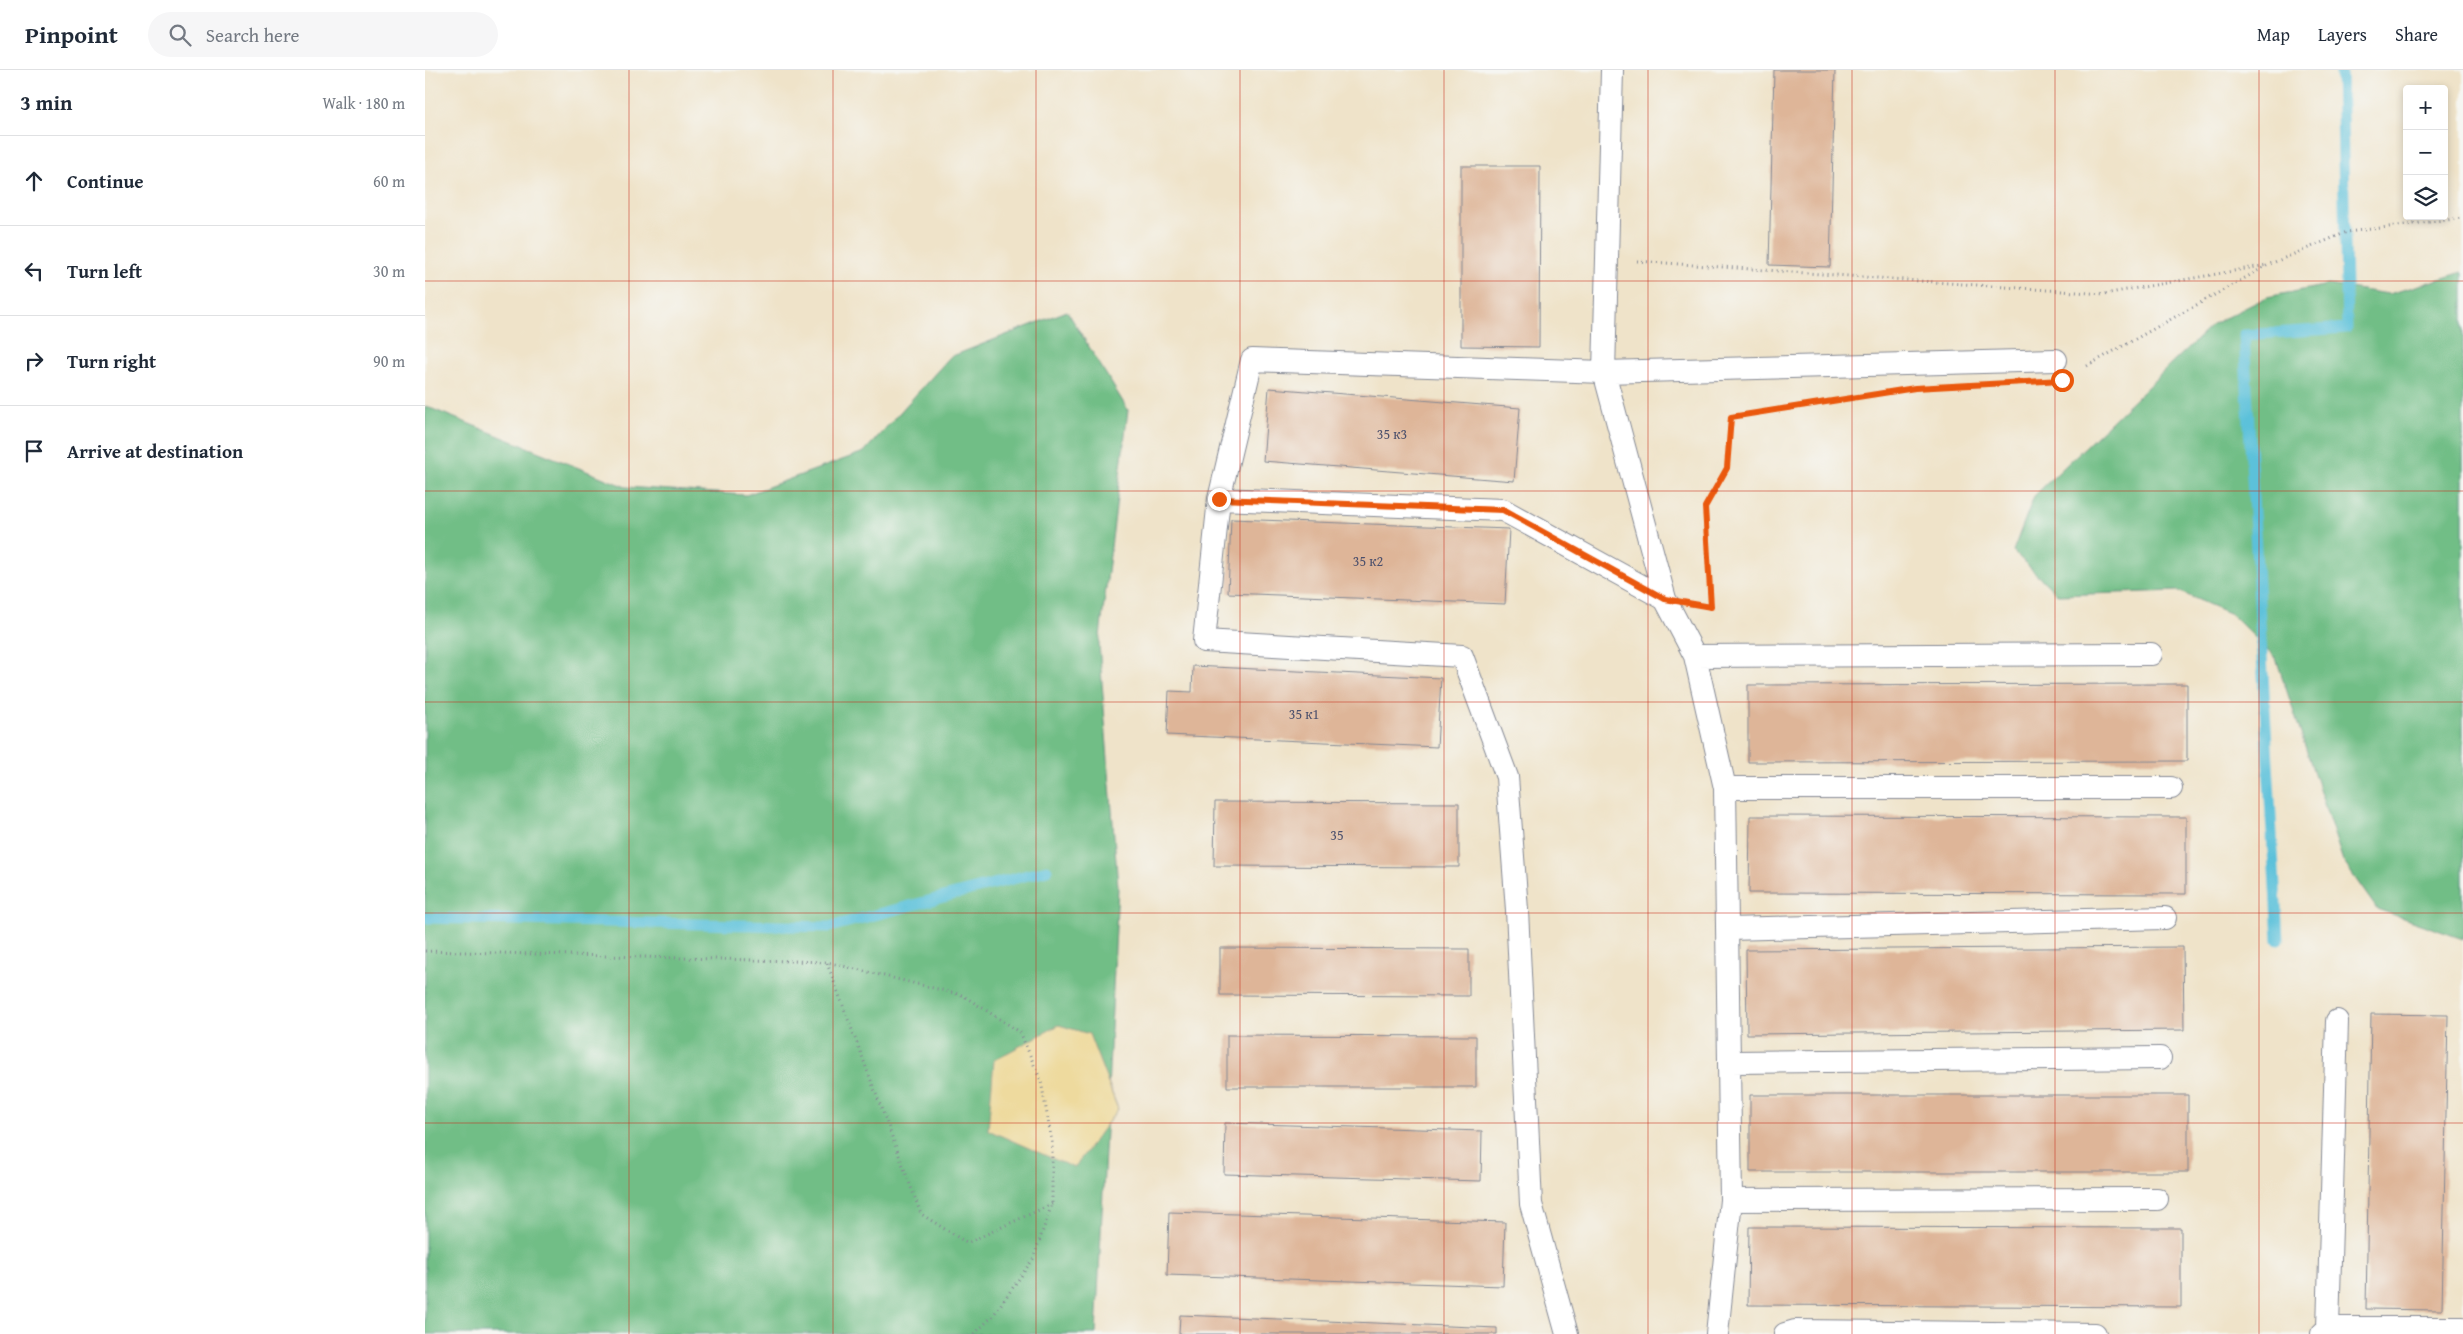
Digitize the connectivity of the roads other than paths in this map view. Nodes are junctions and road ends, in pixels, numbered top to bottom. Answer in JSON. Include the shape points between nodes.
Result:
{"nodes":[{"id":1,"x":1612,"y":70,"type":"edge"},
{"id":2,"x":2056,"y":360,"type":"dead end"},
{"id":3,"x":1604,"y":372,"type":"junction"},
{"id":4,"x":1219,"y":499,"type":"junction"},
{"id":5,"x":1665,"y":599,"type":"junction"},
{"id":6,"x":2151,"y":654,"type":"dead end"},
{"id":7,"x":1695,"y":656,"type":"junction"},
{"id":8,"x":1725,"y":788,"type":"junction"},
{"id":9,"x":2171,"y":788,"type":"dead end"},
{"id":10,"x":2165,"y":918,"type":"dead end"},
{"id":11,"x":1728,"y":929,"type":"junction"},
{"id":12,"x":2337,"y":1021,"type":"dead end"},
{"id":13,"x":2160,"y":1058,"type":"dead end"},
{"id":14,"x":1730,"y":1062,"type":"junction"},
{"id":15,"x":2157,"y":1199,"type":"dead end"},
{"id":16,"x":1731,"y":1200,"type":"junction"},
{"id":17,"x":2463,"y":1328,"type":"edge"},
{"id":18,"x":2325,"y":1331,"type":"edge"},
{"id":19,"x":1567,"y":1334,"type":"edge"},
{"id":20,"x":1717,"y":1334,"type":"edge"},
{"id":21,"x":1785,"y":1334,"type":"edge"},
{"id":22,"x":2095,"y":1334,"type":"edge"}],
"edges":[{"from":1,"to":3,"type":"lane"},
{"from":2,"to":3,"type":"lane"},
{"from":3,"to":4,"type":"lane","via":[[1252,360]]},
{"from":3,"to":5,"type":"lane"},
{"from":4,"to":5,"type":"lane","via":[[1503,510]]},
{"from":4,"to":19,"type":"lane","via":[[1204,641],[1462,656],[1507,777],[1517,910],[1531,1204]]},
{"from":5,"to":7,"type":"lane"},
{"from":6,"to":7,"type":"lane"},
{"from":7,"to":8,"type":"lane"},
{"from":8,"to":9,"type":"lane"},
{"from":8,"to":11,"type":"lane"},
{"from":10,"to":11,"type":"lane"},
{"from":11,"to":14,"type":"lane"},
{"from":12,"to":18,"type":"lane"},
{"from":13,"to":14,"type":"lane"},
{"from":14,"to":16,"type":"lane"},
{"from":15,"to":16,"type":"lane"},
{"from":16,"to":20,"type":"lane"},
{"from":17,"to":18,"type":"lane"},
{"from":21,"to":22,"type":"lane","via":[[1795,1331]]}]}
